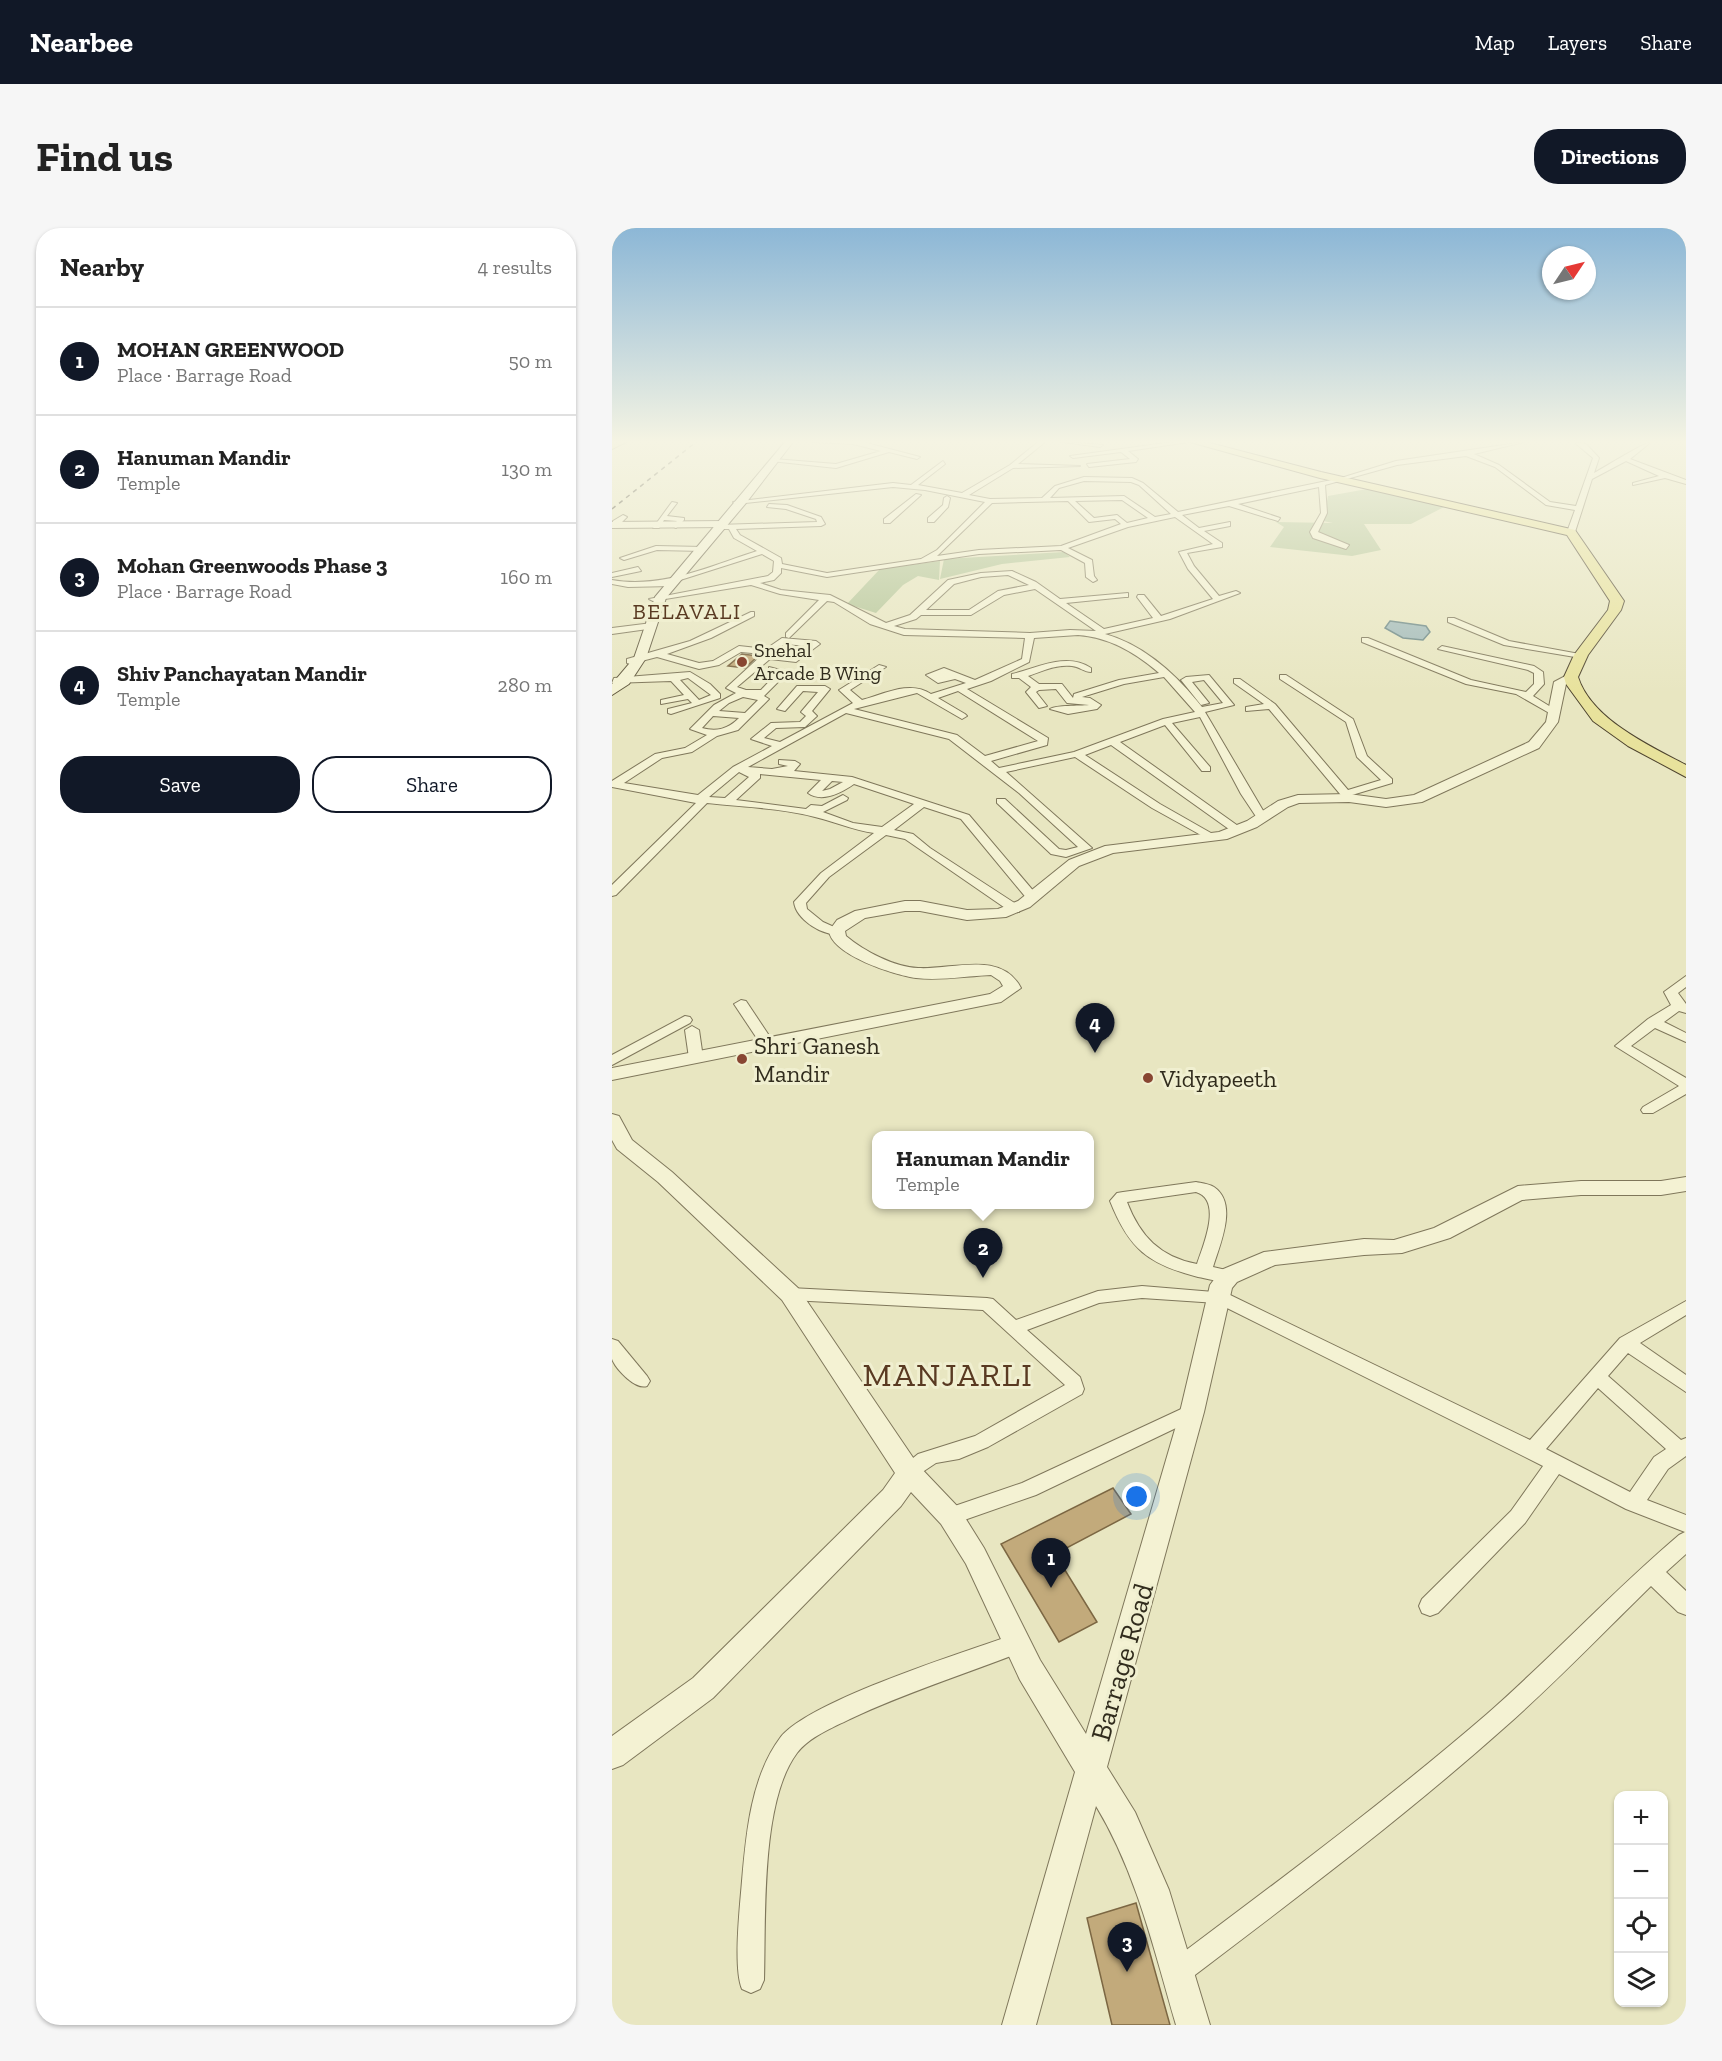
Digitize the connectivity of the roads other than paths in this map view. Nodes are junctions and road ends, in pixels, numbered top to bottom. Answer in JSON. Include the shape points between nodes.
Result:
{"nodes":[{"id":1,"x":722,"y":526,"type":"edge"},
{"id":2,"x":724,"y":526,"type":"edge"},
{"id":3,"x":748,"y":526,"type":"edge"},
{"id":4,"x":752,"y":526,"type":"joint"},
{"id":5,"x":757,"y":526,"type":"edge"},
{"id":6,"x":966,"y":526,"type":"edge"},
{"id":7,"x":1124,"y":526,"type":"edge"},
{"id":8,"x":1192,"y":526,"type":"edge"},
{"id":9,"x":1218,"y":526,"type":"edge"},
{"id":10,"x":1317,"y":526,"type":"edge"},
{"id":11,"x":1544,"y":526,"type":"edge"},
{"id":12,"x":1573,"y":526,"type":"edge"},
{"id":13,"x":1198,"y":530,"type":"junction"},
{"id":14,"x":1571,"y":532,"type":"junction"},
{"id":15,"x":1346,"y":547,"type":"dead end"},
{"id":16,"x":699,"y":548,"type":"junction"},
{"id":17,"x":1062,"y":548,"type":"junction"},
{"id":18,"x":764,"y":551,"type":"junction"},
{"id":19,"x":950,"y":557,"type":"junction"},
{"id":20,"x":624,"y":558,"type":"dead end"},
{"id":21,"x":923,"y":561,"type":"junction"},
{"id":22,"x":960,"y":563,"type":"dead end"},
{"id":23,"x":778,"y":566,"type":"junction"},
{"id":24,"x":970,"y":569,"type":"dead end"},
{"id":25,"x":636,"y":570,"type":"dead end"},
{"id":26,"x":612,"y":575,"type":"edge"},
{"id":27,"x":981,"y":575,"type":"junction"},
{"id":28,"x":1093,"y":580,"type":"dead end"},
{"id":29,"x":612,"y":582,"type":"edge"},
{"id":30,"x":668,"y":583,"type":"junction"},
{"id":31,"x":751,"y":583,"type":"junction"},
{"id":32,"x":1036,"y":586,"type":"junction"},
{"id":33,"x":1236,"y":593,"type":"dead end"},
{"id":34,"x":1125,"y":596,"type":"dead end"},
{"id":35,"x":827,"y":597,"type":"junction"},
{"id":36,"x":1141,"y":597,"type":"dead end"},
{"id":37,"x":657,"y":598,"type":"junction"},
{"id":38,"x":1219,"y":599,"type":"junction"},
{"id":39,"x":1059,"y":601,"type":"junction"},
{"id":40,"x":917,"y":612,"type":"junction"},
{"id":41,"x":752,"y":614,"type":"dead end"},
{"id":42,"x":1159,"y":619,"type":"junction"},
{"id":43,"x":650,"y":620,"type":"junction"},
{"id":44,"x":1451,"y":620,"type":"dead end"},
{"id":45,"x":887,"y":627,"type":"junction"},
{"id":46,"x":612,"y":631,"type":"edge"},
{"id":47,"x":1099,"y":633,"type":"junction"},
{"id":48,"x":1030,"y":636,"type":"junction"},
{"id":49,"x":786,"y":638,"type":"junction"},
{"id":50,"x":1365,"y":640,"type":"dead end"},
{"id":51,"x":748,"y":648,"type":"junction"},
{"id":52,"x":1442,"y":649,"type":"dead end"},
{"id":53,"x":639,"y":652,"type":"junction"},
{"id":54,"x":658,"y":654,"type":"junction"},
{"id":55,"x":767,"y":655,"type":"junction"},
{"id":56,"x":1581,"y":655,"type":"junction"},
{"id":57,"x":713,"y":664,"type":"junction"},
{"id":58,"x":726,"y":667,"type":"dead end"},
{"id":59,"x":882,"y":667,"type":"dead end"},
{"id":60,"x":772,"y":669,"type":"junction"},
{"id":61,"x":1088,"y":670,"type":"dead end"},
{"id":62,"x":735,"y":672,"type":"dead end"},
{"id":63,"x":747,"y":674,"type":"junction"},
{"id":64,"x":1167,"y":674,"type":"junction"},
{"id":65,"x":1021,"y":675,"type":"junction"},
{"id":66,"x":1283,"y":676,"type":"dead end"},
{"id":67,"x":1571,"y":677,"type":"junction"},
{"id":68,"x":673,"y":678,"type":"junction"},
{"id":69,"x":988,"y":680,"type":"junction"},
{"id":70,"x":1237,"y":681,"type":"dead end"},
{"id":71,"x":616,"y":684,"type":"edge"},
{"id":72,"x":704,"y":684,"type":"junction"},
{"id":73,"x":736,"y":684,"type":"junction"},
{"id":74,"x":958,"y":684,"type":"junction"},
{"id":75,"x":1061,"y":686,"type":"dead end"},
{"id":76,"x":1036,"y":687,"type":"junction"},
{"id":77,"x":1528,"y":696,"type":"junction"},
{"id":78,"x":676,"y":697,"type":"junction"},
{"id":79,"x":930,"y":697,"type":"junction"},
{"id":80,"x":859,"y":703,"type":"junction"},
{"id":81,"x":698,"y":704,"type":"junction"},
{"id":82,"x":1042,"y":706,"type":"dead end"},
{"id":83,"x":1272,"y":706,"type":"junction"},
{"id":84,"x":713,"y":708,"type":"junction"},
{"id":85,"x":782,"y":709,"type":"dead end"},
{"id":86,"x":1056,"y":709,"type":"dead end"},
{"id":87,"x":1249,"y":709,"type":"dead end"},
{"id":88,"x":846,"y":710,"type":"junction"},
{"id":89,"x":671,"y":711,"type":"dead end"},
{"id":90,"x":1203,"y":711,"type":"junction"},
{"id":91,"x":1554,"y":712,"type":"junction"},
{"id":92,"x":748,"y":716,"type":"junction"},
{"id":93,"x":812,"y":716,"type":"junction"},
{"id":94,"x":962,"y":716,"type":"dead end"},
{"id":95,"x":830,"y":719,"type":"junction"},
{"id":96,"x":1166,"y":721,"type":"junction"},
{"id":97,"x":697,"y":722,"type":"junction"},
{"id":98,"x":801,"y":725,"type":"junction"},
{"id":99,"x":812,"y":728,"type":"junction"},
{"id":100,"x":713,"y":734,"type":"junction"},
{"id":101,"x":1112,"y":741,"type":"junction"},
{"id":102,"x":781,"y":745,"type":"junction"},
{"id":103,"x":1077,"y":754,"type":"junction"},
{"id":104,"x":983,"y":760,"type":"junction"},
{"id":105,"x":783,"y":762,"type":"dead end"},
{"id":106,"x":738,"y":768,"type":"junction"},
{"id":107,"x":1206,"y":768,"type":"dead end"},
{"id":108,"x":769,"y":771,"type":"junction"},
{"id":109,"x":998,"y":771,"type":"junction"},
{"id":110,"x":1686,"y":772,"type":"edge"},
{"id":111,"x":831,"y":777,"type":"junction"},
{"id":112,"x":852,"y":780,"type":"junction"},
{"id":113,"x":613,"y":784,"type":"edge"},
{"id":114,"x":1347,"y":796,"type":"junction"},
{"id":115,"x":843,"y":798,"type":"dead end"},
{"id":116,"x":700,"y":799,"type":"junction"},
{"id":117,"x":1001,"y":801,"type":"dead end"},
{"id":118,"x":727,"y":802,"type":"junction"},
{"id":119,"x":922,"y":803,"type":"junction"},
{"id":120,"x":801,"y":806,"type":"junction"},
{"id":121,"x":1263,"y":819,"type":"junction"},
{"id":122,"x":1238,"y":830,"type":"junction"},
{"id":123,"x":884,"y":831,"type":"junction"},
{"id":124,"x":1212,"y":837,"type":"junction"},
{"id":125,"x":612,"y":892,"type":"edge"},
{"id":126,"x":1032,"y":897,"type":"junction"},
{"id":127,"x":1015,"y":909,"type":"junction"},
{"id":128,"x":837,"y":930,"type":"junction"},
{"id":129,"x":1686,"y":980,"type":"edge"},
{"id":130,"x":741,"y":1004,"type":"dead end"},
{"id":131,"x":1682,"y":1008,"type":"edge"},
{"id":132,"x":1653,"y":1022,"type":"junction"},
{"id":133,"x":1686,"y":1038,"type":"edge"},
{"id":134,"x":767,"y":1043,"type":"junction"},
{"id":135,"x":696,"y":1058,"type":"junction"},
{"id":136,"x":612,"y":1061,"type":"edge"},
{"id":137,"x":612,"y":1074,"type":"edge"},
{"id":138,"x":1684,"y":1090,"type":"edge"},
{"id":139,"x":1648,"y":1110,"type":"dead end"},
{"id":140,"x":612,"y":1120,"type":"edge"},
{"id":141,"x":1686,"y":1184,"type":"edge"},
{"id":142,"x":1203,"y":1272,"type":"junction"},
{"id":143,"x":1224,"y":1287,"type":"junction"},
{"id":144,"x":790,"y":1294,"type":"junction"},
{"id":145,"x":1683,"y":1312,"type":"edge"},
{"id":146,"x":1015,"y":1327,"type":"junction"},
{"id":147,"x":1626,"y":1343,"type":"junction"},
{"id":148,"x":612,"y":1346,"type":"edge"},
{"id":149,"x":1596,"y":1376,"type":"junction"},
{"id":150,"x":641,"y":1381,"type":"dead end"},
{"id":151,"x":1686,"y":1385,"type":"edge"},
{"id":152,"x":1192,"y":1412,"type":"junction"},
{"id":153,"x":1683,"y":1448,"type":"edge"},
{"id":154,"x":1532,"y":1451,"type":"junction"},
{"id":155,"x":1556,"y":1463,"type":"junction"},
{"id":156,"x":909,"y":1473,"type":"junction"},
{"id":157,"x":1633,"y":1503,"type":"junction"},
{"id":158,"x":950,"y":1516,"type":"junction"},
{"id":159,"x":1686,"y":1524,"type":"edge"},
{"id":160,"x":1686,"y":1541,"type":"edge"},
{"id":161,"x":1650,"y":1572,"type":"junction"},
{"id":162,"x":1686,"y":1605,"type":"edge"},
{"id":163,"x":1430,"y":1606,"type":"dead end"},
{"id":164,"x":1016,"y":1644,"type":"junction"},
{"id":165,"x":612,"y":1754,"type":"edge"},
{"id":166,"x":1091,"y":1771,"type":"junction"},
{"id":167,"x":1178,"y":1972,"type":"junction"},
{"id":168,"x":751,"y":1980,"type":"dead end"},
{"id":169,"x":1019,"y":2025,"type":"edge"},
{"id":170,"x":1193,"y":2025,"type":"edge"}],
"edges":[{"from":1,"to":16,"type":"main road"},
{"from":2,"to":18,"type":"street"},
{"from":3,"to":4,"type":"street"},
{"from":4,"to":5,"type":"street"},
{"from":6,"to":21,"type":"street","via":[[940,552]]},
{"from":7,"to":17,"type":"street"},
{"from":8,"to":13,"type":"street"},
{"from":9,"to":13,"type":"street"},
{"from":10,"to":15,"type":"street","via":[[1316,536]]},
{"from":11,"to":14,"type":"main road"},
{"from":12,"to":14,"type":"street"},
{"from":13,"to":38,"type":"street","via":[[1219,547],[1183,552]]},
{"from":14,"to":56,"type":"main road","via":[[1617,601]]},
{"from":16,"to":20,"type":"street","via":[[656,548]]},
{"from":16,"to":30,"type":"main road"},
{"from":17,"to":19,"type":"street"},
{"from":17,"to":28,"type":"street","via":[[1089,562]]},
{"from":18,"to":23,"type":"street","via":[[778,560]]},
{"from":18,"to":30,"type":"street"},
{"from":19,"to":21,"type":"street"},
{"from":19,"to":22,"type":"street"},
{"from":21,"to":23,"type":"street","via":[[826,575]]},
{"from":23,"to":31,"type":"street","via":[[771,578]]},
{"from":24,"to":27,"type":"street"},
{"from":25,"to":26,"type":"street"},
{"from":27,"to":32,"type":"street","via":[[1009,573]]},
{"from":27,"to":40,"type":"street","via":[[951,582]]},
{"from":29,"to":30,"type":"street"},
{"from":30,"to":37,"type":"main road"},
{"from":31,"to":35,"type":"street","via":[[780,592]]},
{"from":31,"to":37,"type":"street"},
{"from":32,"to":39,"type":"street"},
{"from":32,"to":40,"type":"street","via":[[1001,593],[971,613]]},
{"from":33,"to":38,"type":"street"},
{"from":34,"to":39,"type":"street"},
{"from":35,"to":45,"type":"street"},
{"from":35,"to":49,"type":"street"},
{"from":36,"to":42,"type":"street"},
{"from":37,"to":43,"type":"main road"},
{"from":38,"to":42,"type":"street"},
{"from":39,"to":47,"type":"street"},
{"from":40,"to":45,"type":"street"},
{"from":41,"to":54,"type":"street","via":[[729,628]]},
{"from":42,"to":47,"type":"street"},
{"from":43,"to":46,"type":"street"},
{"from":43,"to":53,"type":"main road"},
{"from":44,"to":56,"type":"street","via":[[1507,643]]},
{"from":45,"to":48,"type":"street","via":[[923,633]]},
{"from":47,"to":48,"type":"street"},
{"from":47,"to":64,"type":"street","via":[[1142,655]]},
{"from":48,"to":69,"type":"street","via":[[1026,660]]},
{"from":49,"to":51,"type":"street","via":[[761,640]]},
{"from":49,"to":55,"type":"street"},
{"from":49,"to":55,"type":"street","via":[[816,646],[790,660]]},
{"from":50,"to":77,"type":"street","via":[[1469,682]]},
{"from":51,"to":55,"type":"street"},
{"from":51,"to":57,"type":"street","via":[[735,650]]},
{"from":52,"to":77,"type":"street","via":[[1538,672],[1539,684]]},
{"from":53,"to":54,"type":"street"},
{"from":53,"to":71,"type":"main road"},
{"from":54,"to":57,"type":"street","via":[[695,665]]},
{"from":55,"to":60,"type":"street","via":[[779,662]]},
{"from":55,"to":63,"type":"street"},
{"from":56,"to":67,"type":"main road"},
{"from":57,"to":58,"type":"street"},
{"from":57,"to":73,"type":"street","via":[[693,672],[712,686]]},
{"from":59,"to":80,"type":"street","via":[[844,690]]},
{"from":60,"to":63,"type":"street"},
{"from":60,"to":73,"type":"street","via":[[783,672],[764,693],[731,688]]},
{"from":61,"to":65,"type":"street","via":[[1082,664],[1071,663]]},
{"from":62,"to":63,"type":"street"},
{"from":63,"to":73,"type":"street"},
{"from":64,"to":75,"type":"street","via":[[1122,682],[1076,697]]},
{"from":64,"to":90,"type":"street"},
{"from":65,"to":69,"type":"street"},
{"from":65,"to":76,"type":"street"},
{"from":66,"to":114,"type":"street","via":[[1350,721],[1362,757],[1387,778],[1384,784]]},
{"from":67,"to":91,"type":"street","via":[[1560,682]]},
{"from":67,"to":110,"type":"main road","via":[[1579,695],[1598,718]]},
{"from":68,"to":71,"type":"street"},
{"from":68,"to":72,"type":"street","via":[[690,675]]},
{"from":68,"to":78,"type":"street"},
{"from":69,"to":74,"type":"street"},
{"from":70,"to":83,"type":"street"},
{"from":72,"to":78,"type":"street"},
{"from":72,"to":81,"type":"street","via":[[717,696]]},
{"from":74,"to":79,"type":"street"},
{"from":74,"to":104,"type":"street","via":[[1043,738],[1043,743]]},
{"from":76,"to":82,"type":"street","via":[[1031,693]]},
{"from":76,"to":86,"type":"street","via":[[1059,686],[1070,701],[1087,700],[1096,705],[1068,711]]},
{"from":77,"to":91,"type":"street"},
{"from":78,"to":81,"type":"street"},
{"from":79,"to":80,"type":"street","via":[[910,690]]},
{"from":79,"to":94,"type":"street"},
{"from":80,"to":88,"type":"street"},
{"from":81,"to":89,"type":"street"},
{"from":83,"to":87,"type":"street"},
{"from":83,"to":114,"type":"street"},
{"from":84,"to":92,"type":"street"},
{"from":84,"to":92,"type":"street","via":[[737,694],[762,697]]},
{"from":84,"to":97,"type":"street"},
{"from":84,"to":97,"type":"street","via":[[676,712],[685,720]]},
{"from":85,"to":93,"type":"street","via":[[800,688],[823,688],[806,712]]},
{"from":88,"to":95,"type":"street"},
{"from":88,"to":104,"type":"street","via":[[944,734]]},
{"from":90,"to":96,"type":"street"},
{"from":90,"to":121,"type":"street"},
{"from":91,"to":114,"type":"street","via":[[1552,722],[1534,745],[1417,799],[1386,803]]},
{"from":92,"to":100,"type":"street","via":[[735,728]]},
{"from":93,"to":95,"type":"street"},
{"from":93,"to":98,"type":"street"},
{"from":95,"to":99,"type":"street"},
{"from":96,"to":101,"type":"street"},
{"from":96,"to":107,"type":"street"},
{"from":97,"to":100,"type":"street","via":[[696,730]]},
{"from":98,"to":99,"type":"street"},
{"from":98,"to":102,"type":"street","via":[[778,723],[756,739]]},
{"from":99,"to":102,"type":"street"},
{"from":100,"to":113,"type":"street","via":[[688,750],[659,756]]},
{"from":101,"to":103,"type":"street"},
{"from":101,"to":122,"type":"street"},
{"from":102,"to":106,"type":"street"},
{"from":103,"to":109,"type":"street"},
{"from":103,"to":124,"type":"street"},
{"from":104,"to":109,"type":"street"},
{"from":105,"to":108,"type":"street","via":[[795,764],[790,770]]},
{"from":106,"to":108,"type":"street"},
{"from":106,"to":116,"type":"street"},
{"from":106,"to":118,"type":"street","via":[[756,776]]},
{"from":108,"to":111,"type":"street"},
{"from":109,"to":117,"type":"street","via":[[1086,848],[1066,854],[1055,852]]},
{"from":111,"to":112,"type":"street"},
{"from":111,"to":112,"type":"street","via":[[813,793],[839,790]]},
{"from":112,"to":119,"type":"street"},
{"from":113,"to":116,"type":"street"},
{"from":114,"to":121,"type":"street","via":[[1298,799],[1283,804]]},
{"from":115,"to":120,"type":"street","via":[[824,809]]},
{"from":116,"to":118,"type":"street"},
{"from":116,"to":125,"type":"street","via":[[702,803]]},
{"from":118,"to":120,"type":"street"},
{"from":119,"to":123,"type":"street"},
{"from":119,"to":126,"type":"street","via":[[970,820]]},
{"from":120,"to":123,"type":"street","via":[[851,826]]},
{"from":121,"to":122,"type":"street"},
{"from":122,"to":124,"type":"street"},
{"from":123,"to":127,"type":"street","via":[[909,836]]},
{"from":123,"to":128,"type":"street","via":[[825,875],[800,902],[801,910],[819,925]]},
{"from":124,"to":126,"type":"street","via":[[1110,849],[1074,863]]},
{"from":126,"to":127,"type":"street"},
{"from":127,"to":128,"type":"street","via":[[984,916],[905,906],[861,914]]},
{"from":128,"to":134,"type":"street","via":[[838,938],[849,947],[891,967],[916,973],[994,970],[1007,978],[1012,988],[995,998]]},
{"from":129,"to":131,"type":"street","via":[[1671,992]]},
{"from":130,"to":134,"type":"street"},
{"from":131,"to":132,"type":"street"},
{"from":132,"to":133,"type":"street"},
{"from":132,"to":138,"type":"street","via":[[1622,1046]]},
{"from":134,"to":135,"type":"street"},
{"from":135,"to":136,"type":"street","via":[[689,1025]]},
{"from":135,"to":137,"type":"street"},
{"from":138,"to":139,"type":"street"},
{"from":140,"to":144,"type":"street","via":[[624,1144],[665,1177]]},
{"from":141,"to":143,"type":"street","via":[[1518,1192],[1442,1233],[1394,1248],[1364,1247],[1272,1258]]},
{"from":142,"to":142,"type":"street","via":[[1219,1209],[1215,1194],[1196,1187],[1123,1197],[1118,1201],[1124,1219],[1148,1250],[1178,1268]]},
{"from":142,"to":143,"type":"street"},
{"from":143,"to":146,"type":"street","via":[[1098,1297]]},
{"from":143,"to":152,"type":"street","name":"Barrage Road"},
{"from":143,"to":154,"type":"street"},
{"from":144,"to":146,"type":"street","via":[[987,1304]]},
{"from":144,"to":156,"type":"street"},
{"from":145,"to":147,"type":"street"},
{"from":146,"to":156,"type":"street","via":[[1074,1382],[1075,1389],[966,1449],[930,1455]]},
{"from":147,"to":149,"type":"street"},
{"from":147,"to":151,"type":"street"},
{"from":148,"to":150,"type":"street"},
{"from":149,"to":153,"type":"street"},
{"from":149,"to":154,"type":"street"},
{"from":152,"to":158,"type":"street","via":[[1027,1490]]},
{"from":152,"to":166,"type":"street","name":"Barrage Road"},
{"from":153,"to":157,"type":"street","via":[[1661,1463]]},
{"from":154,"to":155,"type":"street"},
{"from":155,"to":157,"type":"street"},
{"from":155,"to":163,"type":"street","via":[[1518,1517]]},
{"from":156,"to":158,"type":"street"},
{"from":156,"to":165,"type":"street","via":[[892,1498],[704,1688]]},
{"from":157,"to":159,"type":"street"},
{"from":158,"to":164,"type":"street","via":[[975,1556]]},
{"from":160,"to":161,"type":"street"},
{"from":161,"to":162,"type":"street"},
{"from":161,"to":167,"type":"street","via":[[1539,1682],[1377,1822]]},
{"from":164,"to":166,"type":"street"},
{"from":164,"to":168,"type":"street","via":[[831,1716],[801,1732],[789,1744],[759,1822]]},
{"from":166,"to":167,"type":"street","via":[[1124,1823],[1153,1890]]},
{"from":166,"to":169,"type":"street","name":"Barrage Road"},
{"from":167,"to":170,"type":"street"}]}
